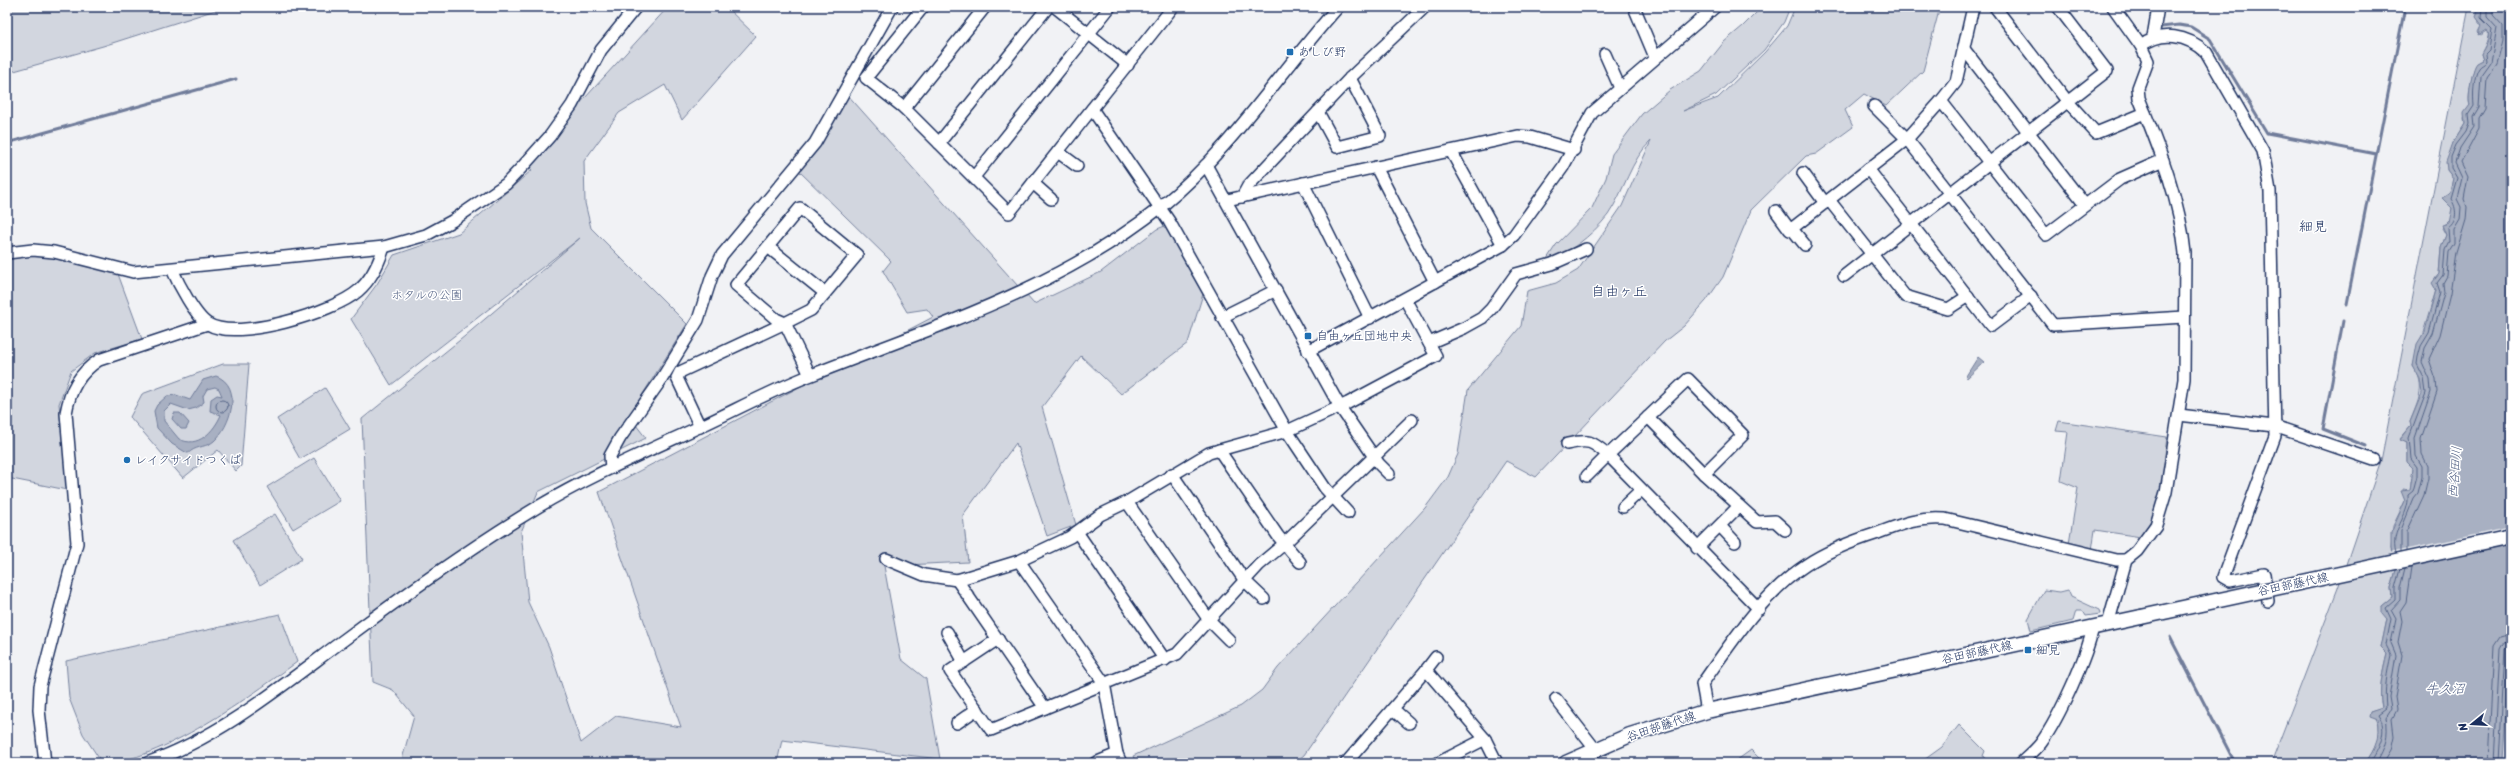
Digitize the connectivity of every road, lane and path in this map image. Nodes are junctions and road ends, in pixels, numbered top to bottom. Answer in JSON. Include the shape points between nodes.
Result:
{"nodes":[{"id":1,"x":636,"y":7,"type":"edge"},
{"id":2,"x":892,"y":7,"type":"edge"},
{"id":3,"x":923,"y":7,"type":"edge"},
{"id":4,"x":985,"y":7,"type":"edge"},
{"id":5,"x":1048,"y":7,"type":"edge"},
{"id":6,"x":1055,"y":7,"type":"edge"},
{"id":7,"x":1110,"y":7,"type":"edge"},
{"id":8,"x":1173,"y":7,"type":"edge"},
{"id":9,"x":1338,"y":7,"type":"edge"},
{"id":10,"x":1425,"y":7,"type":"edge"},
{"id":11,"x":1634,"y":7,"type":"edge"},
{"id":12,"x":1715,"y":7,"type":"edge"},
{"id":13,"x":1973,"y":7,"type":"edge"},
{"id":14,"x":1995,"y":7,"type":"edge"},
{"id":15,"x":2058,"y":7,"type":"edge"},
{"id":16,"x":2113,"y":7,"type":"edge"},
{"id":17,"x":2158,"y":7,"type":"edge"},
{"id":18,"x":1089,"y":34,"type":"junction"},
{"id":19,"x":2153,"y":37,"type":"junction"},
{"id":20,"x":2141,"y":46,"type":"junction"},
{"id":21,"x":1964,"y":49,"type":"junction"},
{"id":22,"x":1605,"y":54,"type":"dead end"},
{"id":23,"x":1656,"y":57,"type":"junction"},
{"id":24,"x":1128,"y":65,"type":"junction"},
{"id":25,"x":1350,"y":78,"type":"junction"},
{"id":26,"x":1620,"y":88,"type":"junction"},
{"id":27,"x":1941,"y":101,"type":"junction"},
{"id":28,"x":2068,"y":102,"type":"junction"},
{"id":29,"x":1874,"y":106,"type":"dead end"},
{"id":30,"x":904,"y":108,"type":"junction"},
{"id":31,"x":1092,"y":109,"type":"junction"},
{"id":32,"x":1318,"y":112,"type":"junction"},
{"id":33,"x":2144,"y":113,"type":"junction"},
{"id":34,"x":2029,"y":132,"type":"junction"},
{"id":35,"x":1907,"y":139,"type":"junction"},
{"id":36,"x":939,"y":143,"type":"junction"},
{"id":37,"x":1574,"y":150,"type":"junction"},
{"id":38,"x":1452,"y":151,"type":"junction"},
{"id":39,"x":1058,"y":152,"type":"junction"},
{"id":40,"x":2163,"y":160,"type":"junction"},
{"id":41,"x":1989,"y":163,"type":"junction"},
{"id":42,"x":1206,"y":165,"type":"junction"},
{"id":43,"x":1077,"y":166,"type":"dead end"},
{"id":44,"x":1376,"y":167,"type":"junction"},
{"id":45,"x":1868,"y":169,"type":"junction"},
{"id":46,"x":1803,"y":173,"type":"dead end"},
{"id":47,"x":974,"y":177,"type":"junction"},
{"id":48,"x":1033,"y":183,"type":"junction"},
{"id":49,"x":1303,"y":183,"type":"junction"},
{"id":50,"x":1950,"y":194,"type":"junction"},
{"id":51,"x":1242,"y":197,"type":"junction"},
{"id":52,"x":1051,"y":199,"type":"dead end"},
{"id":53,"x":1227,"y":200,"type":"junction"},
{"id":54,"x":1827,"y":201,"type":"junction"},
{"id":55,"x":2085,"y":205,"type":"junction"},
{"id":56,"x":1160,"y":208,"type":"junction"},
{"id":57,"x":1776,"y":212,"type":"dead end"},
{"id":58,"x":1911,"y":224,"type":"junction"},
{"id":59,"x":1792,"y":229,"type":"junction"},
{"id":60,"x":1804,"y":245,"type":"dead end"},
{"id":61,"x":768,"y":246,"type":"junction"},
{"id":62,"x":1502,"y":246,"type":"junction"},
{"id":63,"x":384,"y":247,"type":"junction"},
{"id":64,"x":1586,"y":249,"type":"dead end"},
{"id":65,"x":7,"y":253,"type":"edge"},
{"id":66,"x":1872,"y":254,"type":"junction"},
{"id":67,"x":172,"y":269,"type":"junction"},
{"id":68,"x":1844,"y":276,"type":"dead end"},
{"id":69,"x":1435,"y":282,"type":"junction"},
{"id":70,"x":1276,"y":290,"type":"junction"},
{"id":71,"x":825,"y":293,"type":"junction"},
{"id":72,"x":1968,"y":296,"type":"junction"},
{"id":73,"x":2031,"y":296,"type":"junction"},
{"id":74,"x":1405,"y":298,"type":"junction"},
{"id":75,"x":1222,"y":317,"type":"junction"},
{"id":76,"x":1370,"y":318,"type":"junction"},
{"id":77,"x":2184,"y":318,"type":"junction"},
{"id":78,"x":785,"y":323,"type":"junction"},
{"id":79,"x":208,"y":324,"type":"junction"},
{"id":80,"x":1429,"y":343,"type":"junction"},
{"id":81,"x":1308,"y":351,"type":"junction"},
{"id":82,"x":810,"y":376,"type":"junction"},
{"id":83,"x":1340,"y":407,"type":"junction"},
{"id":84,"x":2179,"y":415,"type":"junction"},
{"id":85,"x":1648,"y":417,"type":"junction"},
{"id":86,"x":1412,"y":420,"type":"dead end"},
{"id":87,"x":2274,"y":426,"type":"junction"},
{"id":88,"x":700,"y":427,"type":"junction"},
{"id":89,"x":1287,"y":431,"type":"junction"},
{"id":90,"x":1567,"y":444,"type":"dead end"},
{"id":91,"x":1219,"y":450,"type":"junction"},
{"id":92,"x":1608,"y":455,"type":"junction"},
{"id":93,"x":1374,"y":457,"type":"junction"},
{"id":94,"x":2374,"y":460,"type":"dead end"},
{"id":95,"x":610,"y":468,"type":"junction"},
{"id":96,"x":1172,"y":474,"type":"junction"},
{"id":97,"x":1389,"y":474,"type":"dead end"},
{"id":98,"x":1704,"y":474,"type":"junction"},
{"id":99,"x":1586,"y":476,"type":"dead end"},
{"id":100,"x":1641,"y":490,"type":"junction"},
{"id":101,"x":1332,"y":496,"type":"junction"},
{"id":102,"x":1127,"y":502,"type":"junction"},
{"id":103,"x":1739,"y":506,"type":"junction"},
{"id":104,"x":1623,"y":507,"type":"dead end"},
{"id":105,"x":1348,"y":513,"type":"dead end"},
{"id":106,"x":1720,"y":526,"type":"junction"},
{"id":107,"x":1785,"y":530,"type":"dead end"},
{"id":108,"x":1077,"y":532,"type":"junction"},
{"id":109,"x":2511,"y":536,"type":"edge"},
{"id":110,"x":1735,"y":542,"type":"dead end"},
{"id":111,"x":1284,"y":544,"type":"junction"},
{"id":112,"x":1697,"y":548,"type":"junction"},
{"id":113,"x":886,"y":559,"type":"dead end"},
{"id":114,"x":2126,"y":560,"type":"junction"},
{"id":115,"x":1019,"y":561,"type":"junction"},
{"id":116,"x":1300,"y":562,"type":"dead end"},
{"id":117,"x":957,"y":580,"type":"junction"},
{"id":118,"x":1245,"y":581,"type":"junction"},
{"id":119,"x":1264,"y":599,"type":"dead end"},
{"id":120,"x":2268,"y":601,"type":"dead end"},
{"id":121,"x":1759,"y":609,"type":"junction"},
{"id":122,"x":1209,"y":620,"type":"junction"},
{"id":123,"x":2108,"y":624,"type":"junction"},
{"id":124,"x":2093,"y":627,"type":"junction"},
{"id":125,"x":947,"y":632,"type":"dead end"},
{"id":126,"x":998,"y":639,"type":"junction"},
{"id":127,"x":1229,"y":640,"type":"dead end"},
{"id":128,"x":1436,"y":657,"type":"dead end"},
{"id":129,"x":1165,"y":660,"type":"junction"},
{"id":130,"x":964,"y":662,"type":"junction"},
{"id":131,"x":1426,"y":670,"type":"junction"},
{"id":132,"x":1104,"y":684,"type":"junction"},
{"id":133,"x":1556,"y":699,"type":"dead end"},
{"id":134,"x":1045,"y":708,"type":"junction"},
{"id":135,"x":977,"y":709,"type":"junction"},
{"id":136,"x":1392,"y":709,"type":"junction"},
{"id":137,"x":1707,"y":711,"type":"junction"},
{"id":138,"x":957,"y":723,"type":"dead end"},
{"id":139,"x":1409,"y":723,"type":"dead end"},
{"id":140,"x":1484,"y":739,"type":"junction"},
{"id":141,"x":1595,"y":749,"type":"junction"},
{"id":142,"x":1119,"y":758,"type":"edge"},
{"id":143,"x":45,"y":763,"type":"edge"},
{"id":144,"x":147,"y":763,"type":"edge"},
{"id":145,"x":1095,"y":763,"type":"edge"},
{"id":146,"x":1346,"y":763,"type":"edge"},
{"id":147,"x":1438,"y":763,"type":"edge"},
{"id":148,"x":1497,"y":763,"type":"edge"},
{"id":149,"x":1566,"y":763,"type":"edge"},
{"id":150,"x":2021,"y":763,"type":"edge"}],
"edges":[{"from":1,"to":63,"type":"street","via":[[601,50],[575,100],[550,136],[506,184],[452,221],[426,235]]},
{"from":2,"to":95,"type":"street","via":[[815,143],[722,255],[712,276],[698,320],[661,380],[620,438],[610,456]]},
{"from":3,"to":30,"type":"street","via":[[866,78]]},
{"from":4,"to":30,"type":"street"},
{"from":5,"to":36,"type":"street"},
{"from":6,"to":18,"type":"street"},
{"from":7,"to":18,"type":"street"},
{"from":8,"to":24,"type":"street"},
{"from":9,"to":42,"type":"street"},
{"from":10,"to":25,"type":"street"},
{"from":11,"to":23,"type":"street"},
{"from":12,"to":23,"type":"street"},
{"from":13,"to":21,"type":"street"},
{"from":14,"to":28,"type":"street"},
{"from":15,"to":28,"type":"street","via":[[2107,71]]},
{"from":16,"to":20,"type":"street"},
{"from":17,"to":19,"type":"street"},
{"from":18,"to":24,"type":"street"},
{"from":18,"to":47,"type":"street"},
{"from":19,"to":20,"type":"street"},
{"from":19,"to":87,"type":"street","via":[[2183,38],[2206,52],[2263,151],[2270,191]]},
{"from":20,"to":33,"type":"street","via":[[2148,61],[2138,88],[2138,98]]},
{"from":21,"to":27,"type":"street","via":[[1956,82]]},
{"from":21,"to":34,"type":"street"},
{"from":22,"to":26,"type":"street"},
{"from":23,"to":26,"type":"street"},
{"from":24,"to":31,"type":"street"},
{"from":25,"to":32,"type":"street"},
{"from":25,"to":32,"type":"street","via":[[1380,136],[1337,147]]},
{"from":26,"to":37,"type":"street","via":[[1592,113]]},
{"from":27,"to":35,"type":"street"},
{"from":27,"to":41,"type":"street"},
{"from":28,"to":33,"type":"street","via":[[2096,133]]},
{"from":28,"to":34,"type":"street"},
{"from":29,"to":35,"type":"street"},
{"from":30,"to":36,"type":"street"},
{"from":31,"to":39,"type":"street"},
{"from":31,"to":56,"type":"street"},
{"from":32,"to":51,"type":"street","via":[[1248,186]]},
{"from":33,"to":40,"type":"street"},
{"from":34,"to":41,"type":"street"},
{"from":34,"to":55,"type":"street"},
{"from":35,"to":45,"type":"street"},
{"from":35,"to":50,"type":"street"},
{"from":36,"to":47,"type":"street"},
{"from":37,"to":38,"type":"street","via":[[1524,136]]},
{"from":37,"to":62,"type":"street","via":[[1514,234]]},
{"from":38,"to":44,"type":"street"},
{"from":38,"to":62,"type":"street"},
{"from":39,"to":43,"type":"street"},
{"from":39,"to":48,"type":"street"},
{"from":40,"to":55,"type":"street","via":[[2120,179]]},
{"from":40,"to":77,"type":"street","via":[[2183,234]]},
{"from":41,"to":50,"type":"street"},
{"from":41,"to":55,"type":"street","via":[[2046,235]]},
{"from":42,"to":53,"type":"street"},
{"from":42,"to":56,"type":"street"},
{"from":44,"to":49,"type":"street"},
{"from":44,"to":69,"type":"street"},
{"from":45,"to":54,"type":"street"},
{"from":45,"to":58,"type":"street"},
{"from":46,"to":54,"type":"street"},
{"from":47,"to":48,"type":"street","via":[[1009,213]]},
{"from":48,"to":52,"type":"street"},
{"from":49,"to":51,"type":"street"},
{"from":49,"to":76,"type":"street"},
{"from":50,"to":58,"type":"street"},
{"from":50,"to":73,"type":"street"},
{"from":51,"to":53,"type":"street"},
{"from":53,"to":70,"type":"street"},
{"from":54,"to":59,"type":"street"},
{"from":54,"to":66,"type":"street"},
{"from":56,"to":75,"type":"street"},
{"from":56,"to":82,"type":"street","via":[[1085,260],[1038,286]]},
{"from":57,"to":59,"type":"street","via":[[1790,230]]},
{"from":58,"to":66,"type":"street"},
{"from":58,"to":72,"type":"street"},
{"from":59,"to":60,"type":"street"},
{"from":61,"to":71,"type":"street"},
{"from":61,"to":71,"type":"street","via":[[800,208],[857,255]]},
{"from":61,"to":78,"type":"street","via":[[736,285],[776,319]]},
{"from":62,"to":69,"type":"street"},
{"from":63,"to":67,"type":"street"},
{"from":63,"to":79,"type":"street","via":[[379,262],[365,284],[344,301],[306,316],[267,327],[220,329]]},
{"from":64,"to":80,"type":"street","via":[[1559,262],[1516,274],[1482,318]]},
{"from":65,"to":67,"type":"street","via":[[33,250],[54,252],[133,272]]},
{"from":66,"to":68,"type":"street"},
{"from":66,"to":72,"type":"street","via":[[1905,296],[1948,309]]},
{"from":67,"to":79,"type":"street","via":[[196,311]]},
{"from":69,"to":74,"type":"street"},
{"from":70,"to":75,"type":"street"},
{"from":70,"to":81,"type":"street"},
{"from":71,"to":78,"type":"street","via":[[811,310]]},
{"from":72,"to":73,"type":"street","via":[[1991,326]]},
{"from":73,"to":77,"type":"street","via":[[2053,325]]},
{"from":74,"to":76,"type":"street"},
{"from":74,"to":80,"type":"street"},
{"from":75,"to":89,"type":"street"},
{"from":76,"to":81,"type":"street"},
{"from":77,"to":84,"type":"street","via":[[2184,379]]},
{"from":78,"to":82,"type":"street"},
{"from":78,"to":88,"type":"street","via":[[680,372],[678,378]]},
{"from":79,"to":143,"type":"street","via":[[99,360],[87,368],[69,394],[66,413],[77,543],[40,686],[39,710]]},
{"from":80,"to":83,"type":"street","via":[[1436,356]]},
{"from":81,"to":83,"type":"street"},
{"from":82,"to":88,"type":"street"},
{"from":83,"to":89,"type":"street"},
{"from":83,"to":93,"type":"street"},
{"from":84,"to":87,"type":"street"},
{"from":84,"to":114,"type":"street","via":[[2174,429],[2162,509],[2146,539]]},
{"from":85,"to":92,"type":"street"},
{"from":85,"to":98,"type":"street"},
{"from":85,"to":98,"type":"street","via":[[1688,379],[1743,436]]},
{"from":86,"to":93,"type":"street"},
{"from":87,"to":94,"type":"street"},
{"from":87,"to":120,"type":"street","via":[[2275,436],[2269,455],[2223,577],[2230,581],[2264,574]]},
{"from":88,"to":95,"type":"street"},
{"from":89,"to":91,"type":"street"},
{"from":89,"to":101,"type":"street"},
{"from":90,"to":92,"type":"street","via":[[1592,442]]},
{"from":91,"to":96,"type":"street"},
{"from":91,"to":111,"type":"street"},
{"from":92,"to":99,"type":"street"},
{"from":92,"to":100,"type":"street"},
{"from":93,"to":97,"type":"street"},
{"from":93,"to":101,"type":"street"},
{"from":95,"to":144,"type":"street","via":[[538,507],[447,564],[242,716],[183,748]]},
{"from":96,"to":102,"type":"street"},
{"from":96,"to":118,"type":"street"},
{"from":98,"to":103,"type":"street"},
{"from":100,"to":104,"type":"street"},
{"from":100,"to":112,"type":"street"},
{"from":101,"to":105,"type":"street"},
{"from":101,"to":111,"type":"street"},
{"from":102,"to":108,"type":"street"},
{"from":102,"to":122,"type":"street"},
{"from":103,"to":106,"type":"street"},
{"from":103,"to":107,"type":"street","via":[[1757,522],[1775,521]]},
{"from":106,"to":110,"type":"street"},
{"from":106,"to":112,"type":"street"},
{"from":108,"to":115,"type":"street"},
{"from":108,"to":129,"type":"street"},
{"from":109,"to":123,"type":"main road","name":"谷田部藤代線","bridge":true},
{"from":111,"to":116,"type":"street"},
{"from":111,"to":118,"type":"street"},
{"from":112,"to":121,"type":"street"},
{"from":113,"to":117,"type":"street","via":[[924,574]]},
{"from":114,"to":121,"type":"street","via":[[2102,557],[1945,519],[1926,518],[1861,539],[1817,558],[1793,574]]},
{"from":114,"to":123,"type":"street"},
{"from":115,"to":117,"type":"street"},
{"from":115,"to":132,"type":"street"},
{"from":117,"to":126,"type":"street"},
{"from":118,"to":119,"type":"street"},
{"from":118,"to":122,"type":"street"},
{"from":121,"to":137,"type":"street","via":[[1702,684]]},
{"from":122,"to":127,"type":"street"},
{"from":122,"to":129,"type":"street","via":[[1177,654]]},
{"from":123,"to":124,"type":"main road","name":"谷田部藤代線"},
{"from":124,"to":137,"type":"main road","name":"谷田部藤代線"},
{"from":124,"to":150,"type":"street","via":[[2089,646],[2063,702],[2040,744]]},
{"from":125,"to":130,"type":"street"},
{"from":126,"to":130,"type":"street"},
{"from":126,"to":134,"type":"street"},
{"from":128,"to":131,"type":"street"},
{"from":129,"to":132,"type":"street"},
{"from":130,"to":135,"type":"street","via":[[950,671]]},
{"from":131,"to":136,"type":"street"},
{"from":131,"to":140,"type":"street"},
{"from":132,"to":134,"type":"street"},
{"from":132,"to":142,"type":"street"},
{"from":133,"to":141,"type":"street"},
{"from":134,"to":135,"type":"street","via":[[991,730]]},
{"from":135,"to":138,"type":"street"},
{"from":136,"to":139,"type":"street"},
{"from":136,"to":146,"type":"street"},
{"from":137,"to":141,"type":"main road","name":"谷田部藤代線"},
{"from":140,"to":147,"type":"street"},
{"from":140,"to":148,"type":"street"},
{"from":141,"to":149,"type":"main road","name":"谷田部藤代線"},
{"from":142,"to":145,"type":"street"}]}
